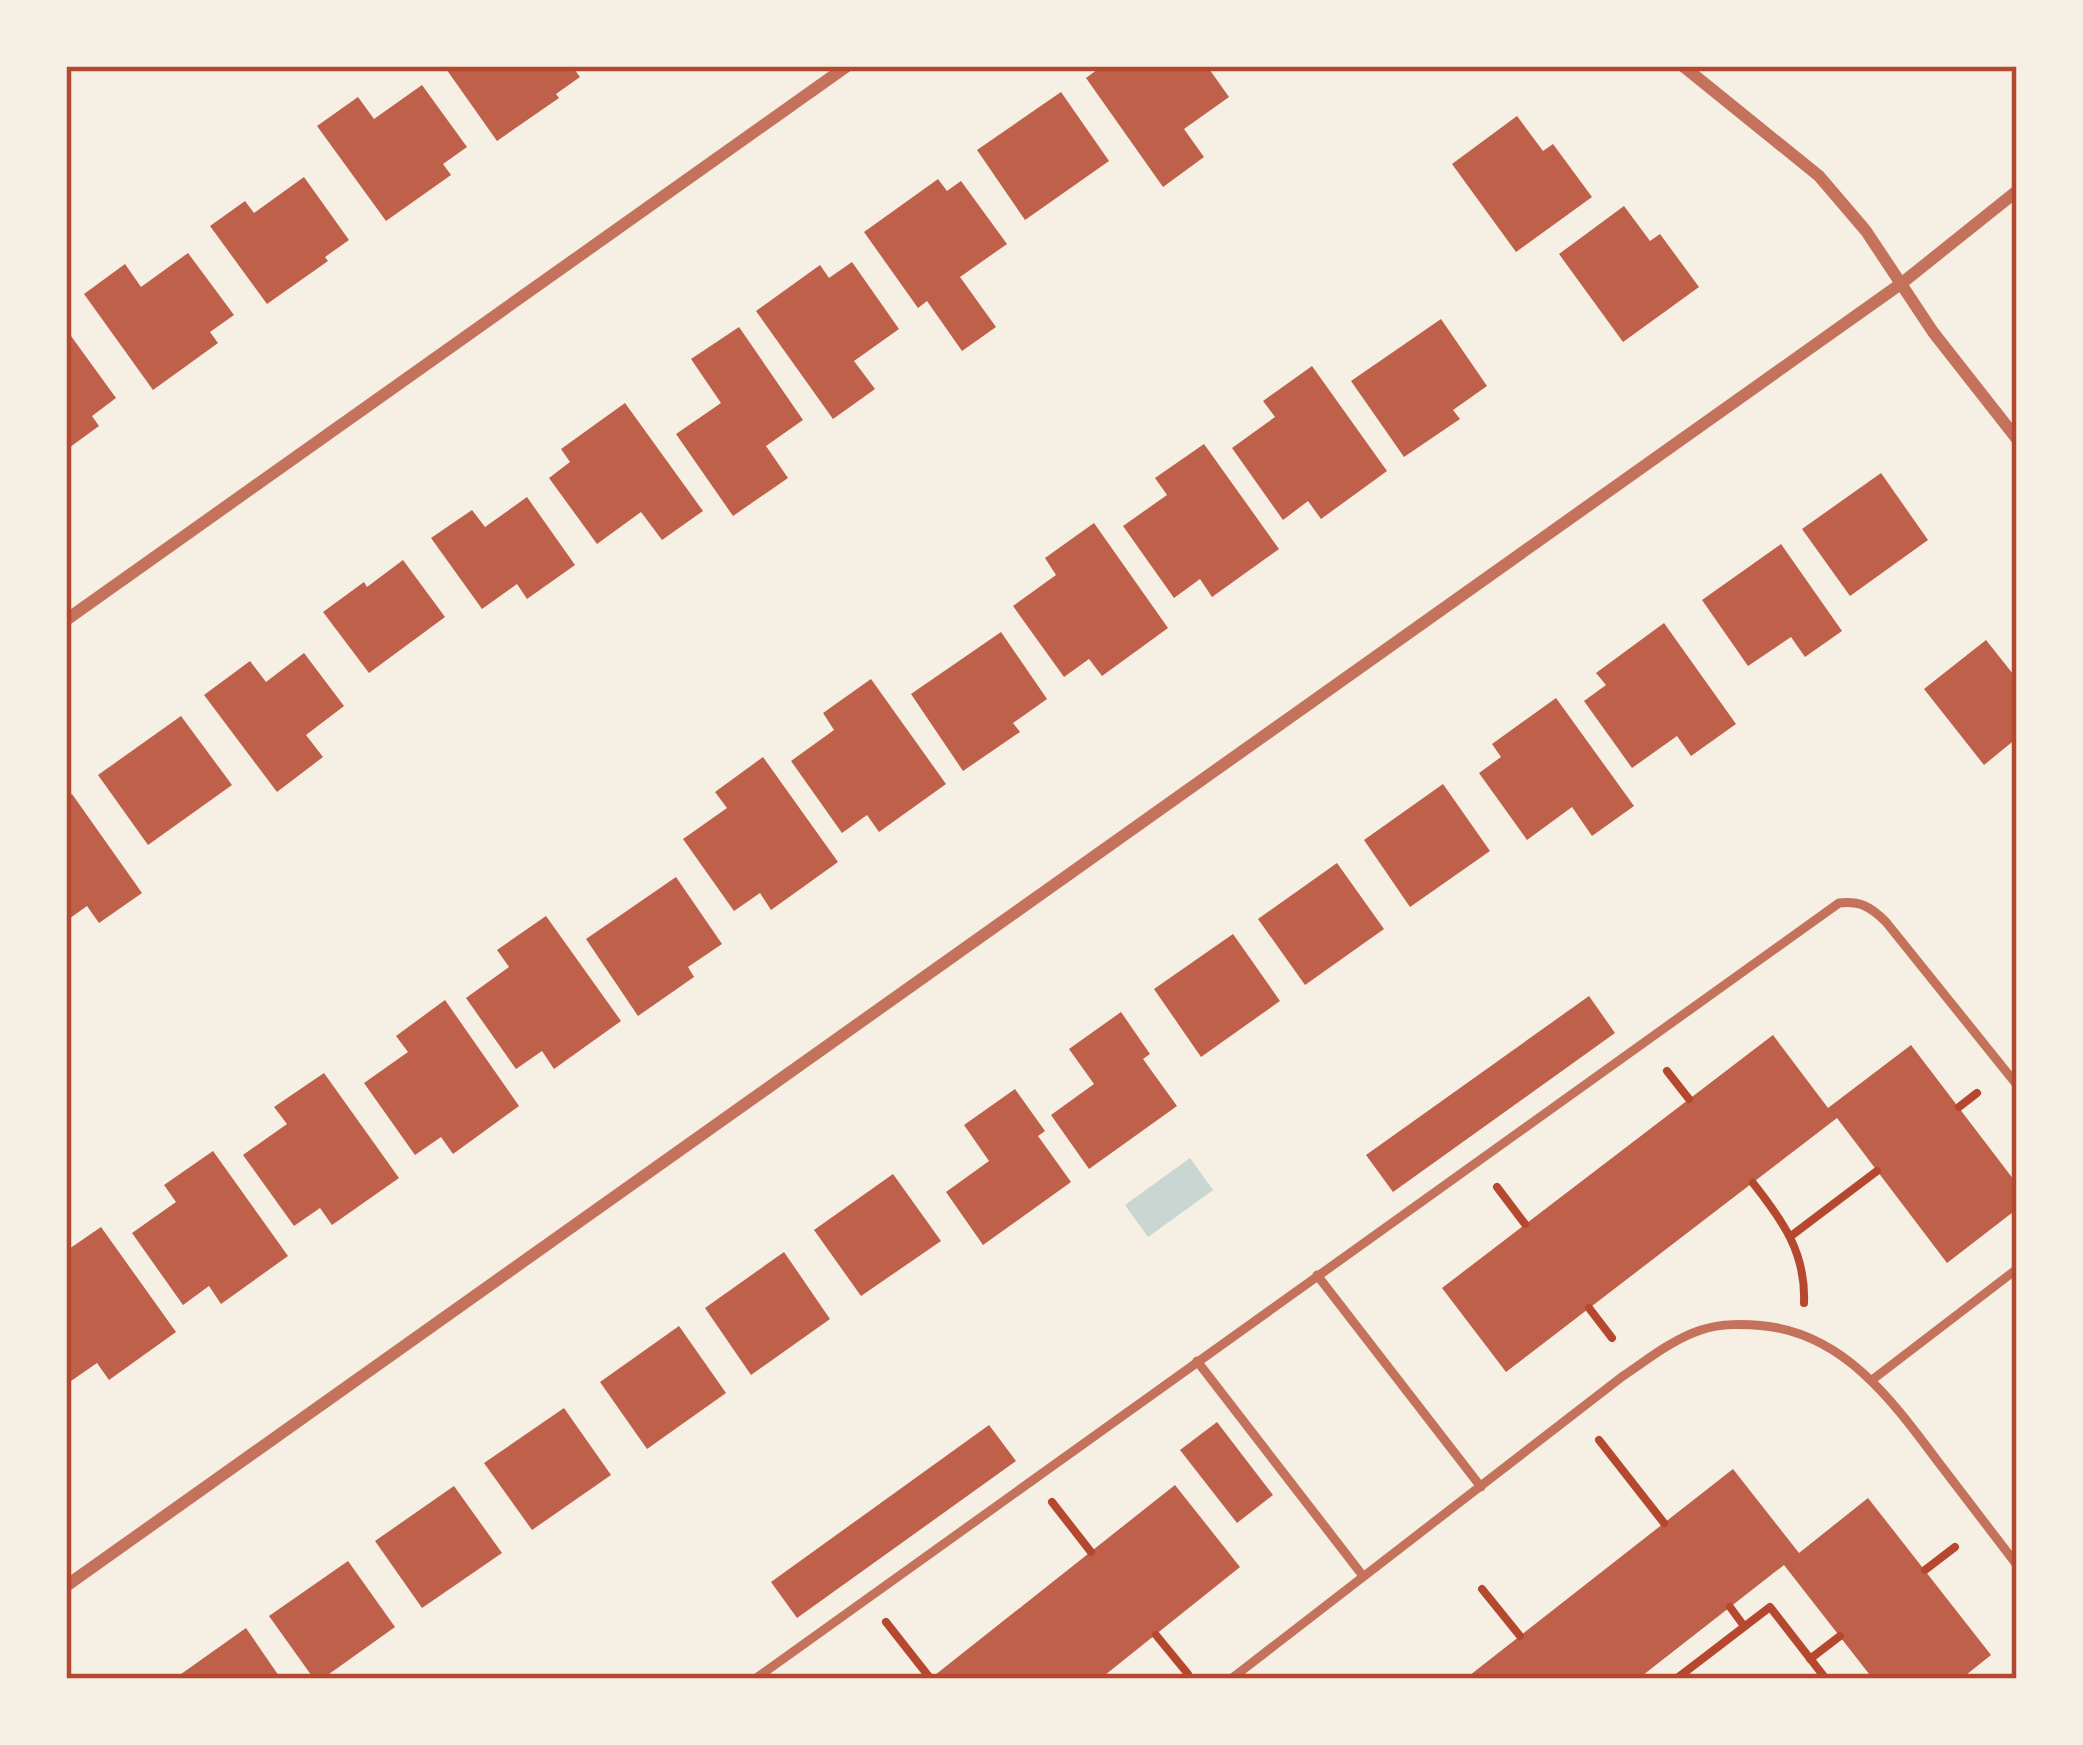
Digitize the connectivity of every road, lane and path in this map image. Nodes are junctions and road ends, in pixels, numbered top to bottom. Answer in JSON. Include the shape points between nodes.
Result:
{"nodes":[{"id":1,"x":847,"y":66,"type":"edge"},
{"id":2,"x":1683,"y":66,"type":"edge"},
{"id":3,"x":2017,"y":191,"type":"edge"},
{"id":4,"x":1902,"y":283,"type":"junction"},
{"id":5,"x":2017,"y":439,"type":"edge"},
{"id":6,"x":66,"y":620,"type":"edge"},
{"id":7,"x":1667,"y":1071,"type":"dead end"},
{"id":8,"x":2017,"y":1085,"type":"edge"},
{"id":9,"x":1977,"y":1093,"type":"dead end"},
{"id":10,"x":1689,"y":1099,"type":"dead end"},
{"id":11,"x":1959,"y":1107,"type":"dead end"},
{"id":12,"x":1877,"y":1171,"type":"dead end"},
{"id":13,"x":1753,"y":1183,"type":"dead end"},
{"id":14,"x":1497,"y":1187,"type":"dead end"},
{"id":15,"x":1525,"y":1224,"type":"dead end"},
{"id":16,"x":1791,"y":1237,"type":"junction"},
{"id":17,"x":2017,"y":1269,"type":"edge"},
{"id":18,"x":1317,"y":1275,"type":"junction"},
{"id":19,"x":1804,"y":1303,"type":"dead end"},
{"id":20,"x":1589,"y":1308,"type":"dead end"},
{"id":21,"x":1612,"y":1338,"type":"dead end"},
{"id":22,"x":1197,"y":1361,"type":"junction"},
{"id":23,"x":1872,"y":1380,"type":"junction"},
{"id":24,"x":1599,"y":1439,"type":"dead end"},
{"id":25,"x":1481,"y":1487,"type":"junction"},
{"id":26,"x":1052,"y":1502,"type":"dead end"},
{"id":27,"x":1664,"y":1523,"type":"dead end"},
{"id":28,"x":1955,"y":1547,"type":"dead end"},
{"id":29,"x":1090,"y":1552,"type":"dead end"},
{"id":30,"x":2017,"y":1565,"type":"edge"},
{"id":31,"x":1924,"y":1570,"type":"dead end"},
{"id":32,"x":1363,"y":1576,"type":"junction"},
{"id":33,"x":66,"y":1586,"type":"edge"},
{"id":34,"x":1482,"y":1589,"type":"dead end"},
{"id":35,"x":1730,"y":1607,"type":"dead end"},
{"id":36,"x":886,"y":1622,"type":"dead end"},
{"id":37,"x":1744,"y":1626,"type":"junction"},
{"id":38,"x":1156,"y":1635,"type":"dead end"},
{"id":39,"x":1520,"y":1636,"type":"dead end"},
{"id":40,"x":1840,"y":1636,"type":"dead end"},
{"id":41,"x":1810,"y":1659,"type":"junction"},
{"id":42,"x":1188,"y":1674,"type":"dead end"},
{"id":43,"x":930,"y":1678,"type":"edge"},
{"id":44,"x":755,"y":1679,"type":"edge"},
{"id":45,"x":1231,"y":1679,"type":"edge"},
{"id":46,"x":1676,"y":1679,"type":"edge"},
{"id":47,"x":1826,"y":1679,"type":"edge"}],
"edges":[{"from":1,"to":6,"type":"street"},
{"from":2,"to":4,"type":"street","via":[[1819,176]]},
{"from":3,"to":4,"type":"street"},
{"from":4,"to":5,"type":"street"},
{"from":4,"to":33,"type":"street"},
{"from":7,"to":10,"type":"path"},
{"from":8,"to":18,"type":"lane","via":[[1886,922],[1856,901],[1838,903]]},
{"from":9,"to":11,"type":"path"},
{"from":12,"to":16,"type":"path"},
{"from":13,"to":16,"type":"path"},
{"from":14,"to":15,"type":"path"},
{"from":16,"to":19,"type":"path"},
{"from":17,"to":23,"type":"lane"},
{"from":18,"to":22,"type":"lane"},
{"from":18,"to":25,"type":"lane"},
{"from":20,"to":21,"type":"path"},
{"from":22,"to":32,"type":"lane"},
{"from":22,"to":44,"type":"lane"},
{"from":23,"to":25,"type":"lane","via":[[1819,1342],[1777,1328],[1736,1323],[1700,1330],[1623,1376]]},
{"from":23,"to":30,"type":"lane"},
{"from":24,"to":27,"type":"path"},
{"from":25,"to":32,"type":"lane"},
{"from":26,"to":29,"type":"path"},
{"from":28,"to":31,"type":"path"},
{"from":32,"to":45,"type":"lane"},
{"from":34,"to":39,"type":"path"},
{"from":35,"to":37,"type":"path"},
{"from":36,"to":43,"type":"path"},
{"from":37,"to":41,"type":"path","via":[[1770,1606]]},
{"from":37,"to":46,"type":"path"},
{"from":38,"to":42,"type":"path"},
{"from":40,"to":41,"type":"path"},
{"from":41,"to":47,"type":"path"}]}
